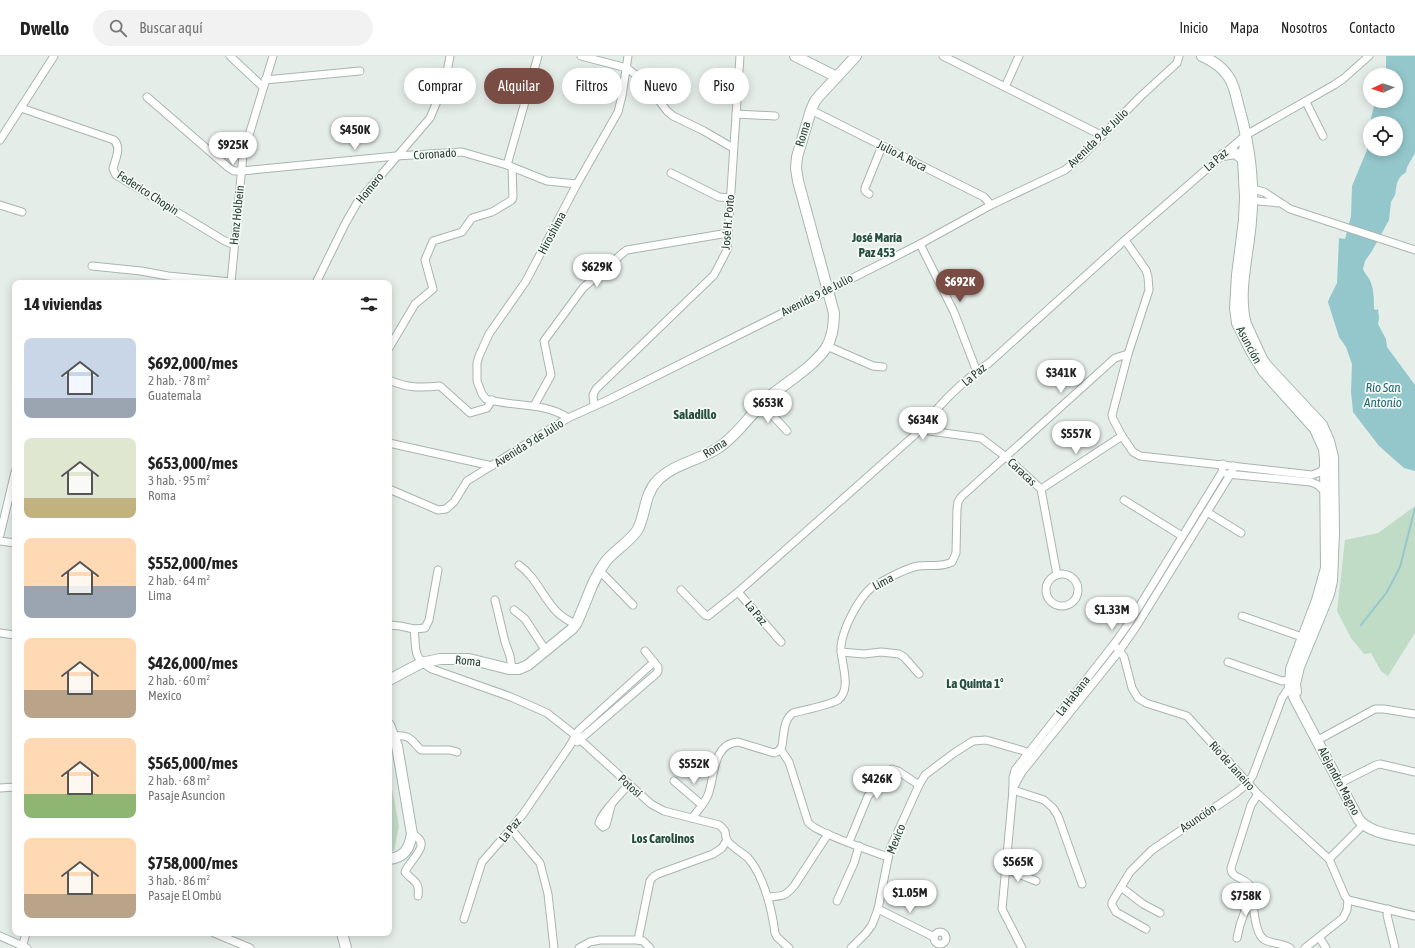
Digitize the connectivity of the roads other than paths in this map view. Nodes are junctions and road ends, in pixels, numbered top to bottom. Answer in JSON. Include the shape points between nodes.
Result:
{"nodes":[{"id":1,"x":54,"y":56,"type":"edge"},
{"id":2,"x":230,"y":56,"type":"edge"},
{"id":3,"x":273,"y":56,"type":"edge"},
{"id":4,"x":450,"y":56,"type":"edge"},
{"id":5,"x":538,"y":56,"type":"edge"},
{"id":6,"x":581,"y":56,"type":"edge"},
{"id":7,"x":628,"y":56,"type":"edge"},
{"id":8,"x":740,"y":56,"type":"edge"},
{"id":9,"x":795,"y":56,"type":"edge"},
{"id":10,"x":856,"y":56,"type":"edge"},
{"id":11,"x":943,"y":56,"type":"edge"},
{"id":12,"x":1019,"y":56,"type":"edge"},
{"id":13,"x":1179,"y":56,"type":"edge"},
{"id":14,"x":1368,"y":56,"type":"edge"},
{"id":15,"x":1205,"y":57,"type":"edge"},
{"id":16,"x":627,"y":68,"type":"junction"},
{"id":17,"x":360,"y":71,"type":"dead end"},
{"id":18,"x":837,"y":76,"type":"junction"},
{"id":19,"x":264,"y":84,"type":"junction"},
{"id":20,"x":1005,"y":87,"type":"junction"},
{"id":21,"x":147,"y":97,"type":"dead end"},
{"id":22,"x":1306,"y":102,"type":"junction"},
{"id":23,"x":21,"y":108,"type":"junction"},
{"id":24,"x":811,"y":110,"type":"junction"},
{"id":25,"x":736,"y":114,"type":"junction"},
{"id":26,"x":775,"y":116,"type":"dead end"},
{"id":27,"x":1101,"y":135,"type":"junction"},
{"id":28,"x":1246,"y":135,"type":"junction"},
{"id":29,"x":1323,"y":136,"type":"dead end"},
{"id":30,"x":0,"y":140,"type":"edge"},
{"id":31,"x":882,"y":146,"type":"junction"},
{"id":32,"x":733,"y":148,"type":"junction"},
{"id":33,"x":1222,"y":155,"type":"junction"},
{"id":34,"x":396,"y":156,"type":"junction"},
{"id":35,"x":1243,"y":159,"type":"junction"},
{"id":36,"x":510,"y":166,"type":"junction"},
{"id":37,"x":242,"y":172,"type":"junction"},
{"id":38,"x":671,"y":173,"type":"dead end"},
{"id":39,"x":577,"y":184,"type":"junction"},
{"id":40,"x":869,"y":194,"type":"dead end"},
{"id":41,"x":1249,"y":194,"type":"junction"},
{"id":42,"x":731,"y":198,"type":"junction"},
{"id":43,"x":0,"y":204,"type":"edge"},
{"id":44,"x":991,"y":205,"type":"junction"},
{"id":45,"x":1283,"y":205,"type":"junction"},
{"id":46,"x":22,"y":212,"type":"dead end"},
{"id":47,"x":728,"y":233,"type":"junction"},
{"id":48,"x":1125,"y":240,"type":"junction"},
{"id":49,"x":920,"y":244,"type":"junction"},
{"id":50,"x":234,"y":245,"type":"junction"},
{"id":51,"x":1415,"y":250,"type":"edge"},
{"id":52,"x":92,"y":266,"type":"dead end"},
{"id":53,"x":210,"y":280,"type":"edge"},
{"id":54,"x":231,"y":280,"type":"edge"},
{"id":55,"x":317,"y":280,"type":"edge"},
{"id":56,"x":829,"y":290,"type":"junction"},
{"id":57,"x":392,"y":343,"type":"edge"},
{"id":58,"x":827,"y":346,"type":"junction"},
{"id":59,"x":1128,"y":354,"type":"junction"},
{"id":60,"x":883,"y":367,"type":"dead end"},
{"id":61,"x":977,"y":372,"type":"junction"},
{"id":62,"x":392,"y":381,"type":"edge"},
{"id":63,"x":492,"y":400,"type":"junction"},
{"id":64,"x":762,"y":404,"type":"junction"},
{"id":65,"x":534,"y":406,"type":"junction"},
{"id":66,"x":594,"y":406,"type":"junction"},
{"id":67,"x":568,"y":418,"type":"junction"},
{"id":68,"x":924,"y":427,"type":"junction"},
{"id":69,"x":787,"y":430,"type":"dead end"},
{"id":70,"x":1122,"y":436,"type":"junction"},
{"id":71,"x":392,"y":444,"type":"edge"},
{"id":72,"x":1006,"y":457,"type":"junction"},
{"id":73,"x":1208,"y":464,"type":"junction"},
{"id":74,"x":1223,"y":464,"type":"junction"},
{"id":75,"x":492,"y":466,"type":"junction"},
{"id":76,"x":1234,"y":466,"type":"junction"},
{"id":77,"x":1326,"y":466,"type":"junction"},
{"id":78,"x":1222,"y":472,"type":"junction"},
{"id":79,"x":1230,"y":475,"type":"junction"},
{"id":80,"x":12,"y":485,"type":"edge"},
{"id":81,"x":1041,"y":489,"type":"junction"},
{"id":82,"x":392,"y":490,"type":"edge"},
{"id":83,"x":1326,"y":493,"type":"junction"},
{"id":84,"x":1124,"y":500,"type":"dead end"},
{"id":85,"x":1207,"y":512,"type":"junction"},
{"id":86,"x":1241,"y":533,"type":"dead end"},
{"id":87,"x":1330,"y":533,"type":"junction"},
{"id":88,"x":0,"y":535,"type":"edge"},
{"id":89,"x":1182,"y":536,"type":"junction"},
{"id":90,"x":0,"y":541,"type":"edge"},
{"id":91,"x":12,"y":543,"type":"edge"},
{"id":92,"x":519,"y":565,"type":"dead end"},
{"id":93,"x":438,"y":570,"type":"dead end"},
{"id":94,"x":600,"y":571,"type":"junction"},
{"id":95,"x":1057,"y":575,"type":"junction"},
{"id":96,"x":681,"y":590,"type":"dead end"},
{"id":97,"x":738,"y":592,"type":"junction"},
{"id":98,"x":495,"y":600,"type":"dead end"},
{"id":99,"x":633,"y":605,"type":"dead end"},
{"id":100,"x":514,"y":610,"type":"dead end"},
{"id":101,"x":1242,"y":616,"type":"dead end"},
{"id":102,"x":575,"y":624,"type":"junction"},
{"id":103,"x":392,"y":626,"type":"edge"},
{"id":104,"x":414,"y":629,"type":"junction"},
{"id":105,"x":0,"y":633,"type":"edge"},
{"id":106,"x":12,"y":635,"type":"edge"},
{"id":107,"x":1302,"y":637,"type":"junction"},
{"id":108,"x":781,"y":642,"type":"dead end"},
{"id":109,"x":1114,"y":644,"type":"junction"},
{"id":110,"x":1120,"y":650,"type":"junction"},
{"id":111,"x":546,"y":651,"type":"junction"},
{"id":112,"x":645,"y":651,"type":"dead end"},
{"id":113,"x":841,"y":652,"type":"junction"},
{"id":114,"x":654,"y":662,"type":"junction"},
{"id":115,"x":1228,"y":662,"type":"dead end"},
{"id":116,"x":421,"y":663,"type":"junction"},
{"id":117,"x":512,"y":670,"type":"junction"},
{"id":118,"x":919,"y":674,"type":"dead end"},
{"id":119,"x":392,"y":678,"type":"edge"},
{"id":120,"x":1289,"y":683,"type":"junction"},
{"id":121,"x":1302,"y":711,"type":"junction"},
{"id":122,"x":1415,"y":714,"type":"edge"},
{"id":123,"x":392,"y":732,"type":"edge"},
{"id":124,"x":575,"y":735,"type":"junction"},
{"id":125,"x":394,"y":736,"type":"junction"},
{"id":126,"x":1318,"y":740,"type":"junction"},
{"id":127,"x":580,"y":741,"type":"junction"},
{"id":128,"x":568,"y":747,"type":"junction"},
{"id":129,"x":781,"y":750,"type":"junction"},
{"id":130,"x":457,"y":752,"type":"dead end"},
{"id":131,"x":1030,"y":756,"type":"junction"},
{"id":132,"x":1415,"y":772,"type":"edge"},
{"id":133,"x":674,"y":780,"type":"dead end"},
{"id":134,"x":1340,"y":783,"type":"junction"},
{"id":135,"x":629,"y":784,"type":"junction"},
{"id":136,"x":919,"y":784,"type":"junction"},
{"id":137,"x":1247,"y":784,"type":"junction"},
{"id":138,"x":12,"y":787,"type":"edge"},
{"id":139,"x":0,"y":788,"type":"edge"},
{"id":140,"x":1012,"y":790,"type":"junction"},
{"id":141,"x":1258,"y":794,"type":"junction"},
{"id":142,"x":702,"y":805,"type":"junction"},
{"id":143,"x":611,"y":806,"type":"dead end"},
{"id":144,"x":692,"y":818,"type":"junction"},
{"id":145,"x":1363,"y":825,"type":"junction"},
{"id":146,"x":512,"y":829,"type":"junction"},
{"id":147,"x":412,"y":834,"type":"junction"},
{"id":148,"x":828,"y":834,"type":"junction"},
{"id":149,"x":727,"y":840,"type":"junction"},
{"id":150,"x":1415,"y":840,"type":"edge"},
{"id":151,"x":849,"y":842,"type":"junction"},
{"id":152,"x":859,"y":846,"type":"junction"},
{"id":153,"x":888,"y":857,"type":"junction"},
{"id":154,"x":392,"y":858,"type":"edge"},
{"id":155,"x":1329,"y":859,"type":"junction"},
{"id":156,"x":1006,"y":869,"type":"junction"},
{"id":157,"x":1036,"y":881,"type":"dead end"},
{"id":158,"x":1082,"y":884,"type":"dead end"},
{"id":159,"x":1121,"y":887,"type":"junction"},
{"id":160,"x":1252,"y":892,"type":"junction"},
{"id":161,"x":418,"y":896,"type":"dead end"},
{"id":162,"x":768,"y":897,"type":"junction"},
{"id":163,"x":1348,"y":900,"type":"junction"},
{"id":164,"x":837,"y":901,"type":"dead end"},
{"id":165,"x":878,"y":909,"type":"junction"},
{"id":166,"x":1388,"y":909,"type":"junction"},
{"id":167,"x":1160,"y":913,"type":"dead end"},
{"id":168,"x":1415,"y":916,"type":"edge"},
{"id":169,"x":464,"y":919,"type":"dead end"},
{"id":170,"x":1146,"y":929,"type":"dead end"},
{"id":171,"x":0,"y":936,"type":"edge"},
{"id":172,"x":26,"y":936,"type":"edge"},
{"id":173,"x":221,"y":936,"type":"edge"},
{"id":174,"x":343,"y":936,"type":"edge"},
{"id":175,"x":934,"y":937,"type":"dead end"},
{"id":176,"x":1319,"y":937,"type":"junction"},
{"id":177,"x":1237,"y":938,"type":"dead end"},
{"id":178,"x":638,"y":940,"type":"junction"},
{"id":179,"x":24,"y":947,"type":"edge"},
{"id":180,"x":250,"y":948,"type":"edge"},
{"id":181,"x":346,"y":948,"type":"edge"},
{"id":182,"x":554,"y":948,"type":"edge"},
{"id":183,"x":578,"y":948,"type":"edge"},
{"id":184,"x":650,"y":948,"type":"edge"},
{"id":185,"x":789,"y":948,"type":"edge"},
{"id":186,"x":851,"y":948,"type":"edge"},
{"id":187,"x":1022,"y":948,"type":"edge"},
{"id":188,"x":1290,"y":948,"type":"edge"},
{"id":189,"x":1305,"y":948,"type":"edge"},
{"id":190,"x":1326,"y":948,"type":"edge"},
{"id":191,"x":1395,"y":948,"type":"edge"}],
"edges":[{"from":1,"to":23,"type":"street"},
{"from":2,"to":19,"type":"street"},
{"from":3,"to":19,"type":"street","name":"Hanz Holbein"},
{"from":4,"to":34,"type":"street","name":"Homero","via":[[446,77],[430,118]]},
{"from":5,"to":36,"type":"street"},
{"from":6,"to":16,"type":"street"},
{"from":7,"to":16,"type":"street","name":"Hiroshima"},
{"from":8,"to":25,"type":"street","name":"José H. Porto"},
{"from":9,"to":18,"type":"main road"},
{"from":10,"to":18,"type":"main road","name":"Roma"},
{"from":11,"to":20,"type":"street"},
{"from":12,"to":20,"type":"street"},
{"from":13,"to":27,"type":"street","name":"Avenida 9 de Julio","via":[[1177,63]]},
{"from":14,"to":22,"type":"street","name":"La Paz","via":[[1343,79]]},
{"from":15,"to":28,"type":"main road","name":"Asunción","via":[[1221,68],[1230,79]]},
{"from":16,"to":32,"type":"street","via":[[645,82],[673,116],[704,130]]},
{"from":16,"to":39,"type":"street","name":"Hiroshima","via":[[618,112]]},
{"from":17,"to":19,"type":"street"},
{"from":18,"to":24,"type":"main road","name":"Roma","via":[[815,101]]},
{"from":19,"to":37,"type":"street","name":"Hanz Holbein","via":[[245,149]]},
{"from":20,"to":27,"type":"street"},
{"from":21,"to":37,"type":"street","via":[[229,168]]},
{"from":22,"to":28,"type":"street","name":"La Paz"},
{"from":22,"to":29,"type":"street"},
{"from":23,"to":30,"type":"street"},
{"from":23,"to":50,"type":"street","name":"Federico Chopin","via":[[114,140],[118,145],[113,169],[116,175]]},
{"from":24,"to":31,"type":"street","name":"Julio A. Roca"},
{"from":24,"to":56,"type":"main road","name":"Roma","via":[[796,168]]},
{"from":25,"to":26,"type":"street"},
{"from":25,"to":32,"type":"street","name":"José H. Porto"},
{"from":27,"to":44,"type":"street","name":"Avenida 9 de Julio","via":[[1065,170]]},
{"from":28,"to":33,"type":"street","name":"La Paz"},
{"from":28,"to":35,"type":"main road","name":"Asunción"},
{"from":28,"to":41,"type":"main road","name":"Asunción","via":[[1251,159]]},
{"from":31,"to":40,"type":"street","via":[[865,188]]},
{"from":31,"to":44,"type":"street","name":"Julio A. Roca","via":[[984,197]]},
{"from":32,"to":42,"type":"street","name":"José H. Porto"},
{"from":33,"to":35,"type":"main road","via":[[1235,153]]},
{"from":33,"to":48,"type":"street","name":"La Paz"},
{"from":34,"to":36,"type":"street","name":"Coronado","via":[[462,152]]},
{"from":34,"to":37,"type":"street","name":"Coronado"},
{"from":34,"to":55,"type":"street","name":"Homero","via":[[351,212]]},
{"from":35,"to":41,"type":"main road","name":"Asunción"},
{"from":36,"to":39,"type":"street","name":"Coronado","via":[[547,181]]},
{"from":36,"to":57,"type":"street","via":[[512,200],[492,212],[472,218],[462,232],[433,241],[425,260],[433,288],[415,304]]},
{"from":37,"to":50,"type":"street","name":"Hanz Holbein"},
{"from":38,"to":42,"type":"street","via":[[719,197]]},
{"from":39,"to":63,"type":"street","name":"Hiroshima","via":[[526,281],[496,325],[479,356],[477,381],[482,394],[486,399]]},
{"from":41,"to":45,"type":"street"},
{"from":41,"to":45,"type":"street","via":[[1264,192]]},
{"from":41,"to":77,"type":"main road","name":"Asunción","via":[[1237,276],[1237,323],[1264,372],[1315,429],[1324,449]]},
{"from":41,"to":87,"type":"main road","name":"Asunción","via":[[1251,226],[1244,277],[1244,318],[1268,366],[1326,432],[1333,457]]},
{"from":42,"to":47,"type":"street","name":"José H. Porto"},
{"from":43,"to":46,"type":"street"},
{"from":44,"to":49,"type":"street","name":"Avenida 9 de Julio"},
{"from":45,"to":51,"type":"street"},
{"from":47,"to":65,"type":"street","via":[[627,250],[583,288],[545,338],[544,345],[551,375]]},
{"from":47,"to":66,"type":"street","name":"José H. Porto","via":[[727,250],[714,275],[596,389],[593,395]]},
{"from":48,"to":59,"type":"street","via":[[1146,270],[1149,284],[1148,296]]},
{"from":48,"to":61,"type":"street","name":"La Paz"},
{"from":49,"to":56,"type":"street","name":"Avenida 9 de Julio"},
{"from":49,"to":61,"type":"street","via":[[954,312]]},
{"from":50,"to":54,"type":"street","name":"Hanz Holbein"},
{"from":52,"to":53,"type":"street"},
{"from":56,"to":58,"type":"main road","name":"Roma","via":[[834,325]]},
{"from":56,"to":66,"type":"street","name":"Avenida 9 de Julio"},
{"from":58,"to":60,"type":"street","via":[[873,366]]},
{"from":58,"to":64,"type":"main road","name":"Roma","via":[[816,359]]},
{"from":59,"to":70,"type":"street","via":[[1112,415]]},
{"from":59,"to":72,"type":"street","name":"Lima","via":[[1115,358]]},
{"from":61,"to":68,"type":"street","name":"La Paz","via":[[941,404]]},
{"from":62,"to":63,"type":"street","via":[[418,388],[440,386],[470,413],[487,408]]},
{"from":63,"to":65,"type":"street"},
{"from":64,"to":69,"type":"street"},
{"from":64,"to":94,"type":"main road","name":"Roma","via":[[720,447],[678,466],[656,482],[647,498],[638,529],[613,553]]},
{"from":65,"to":67,"type":"street","via":[[563,414]]},
{"from":66,"to":67,"type":"street","name":"Avenida 9 de Julio"},
{"from":67,"to":75,"type":"street","name":"Avenida 9 de Julio"},
{"from":68,"to":72,"type":"street","name":"Caracas","via":[[929,431],[981,438]]},
{"from":68,"to":97,"type":"street","name":"La Paz"},
{"from":70,"to":73,"type":"street","via":[[1133,452],[1140,456]]},
{"from":70,"to":81,"type":"street"},
{"from":71,"to":75,"type":"street"},
{"from":72,"to":81,"type":"street","name":"Caracas"},
{"from":72,"to":113,"type":"street","name":"Lima","via":[[958,502],[956,553],[952,562],[912,568],[868,590],[851,616]]},
{"from":73,"to":74,"type":"street"},
{"from":73,"to":78,"type":"street"},
{"from":74,"to":76,"type":"street"},
{"from":74,"to":78,"type":"street","name":"La Habana"},
{"from":75,"to":82,"type":"street","name":"Avenida 9 de Julio","via":[[467,481],[454,502],[446,509],[438,510]]},
{"from":76,"to":77,"type":"street","via":[[1312,475]]},
{"from":76,"to":79,"type":"street"},
{"from":77,"to":83,"type":"main road","name":"Asunción"},
{"from":78,"to":79,"type":"street"},
{"from":78,"to":89,"type":"street","name":"La Habana"},
{"from":79,"to":83,"type":"street","via":[[1311,482]]},
{"from":79,"to":85,"type":"street"},
{"from":80,"to":88,"type":"street"},
{"from":81,"to":95,"type":"street","name":"Caracas"},
{"from":83,"to":87,"type":"main road","name":"Asunción"},
{"from":84,"to":89,"type":"street"},
{"from":85,"to":86,"type":"street"},
{"from":85,"to":110,"type":"street"},
{"from":87,"to":107,"type":"main road","name":"Asunción","via":[[1325,573]]},
{"from":87,"to":121,"type":"main road","name":"Asunción","via":[[1332,581],[1295,684]]},
{"from":89,"to":109,"type":"street","name":"La Habana"},
{"from":90,"to":91,"type":"street"},
{"from":92,"to":102,"type":"street","via":[[526,570],[556,611]]},
{"from":93,"to":104,"type":"street","via":[[425,628]]},
{"from":94,"to":99,"type":"street"},
{"from":94,"to":102,"type":"main road","name":"Roma"},
{"from":95,"to":95,"type":"street","via":[[1049,580],[1047,595],[1049,600],[1057,605],[1068,604],[1077,592],[1076,582],[1068,575]]},
{"from":96,"to":97,"type":"street","via":[[704,615],[708,616]]},
{"from":97,"to":108,"type":"street","name":"La Paz"},
{"from":98,"to":117,"type":"street"},
{"from":100,"to":111,"type":"street","via":[[524,619]]},
{"from":101,"to":107,"type":"street"},
{"from":102,"to":111,"type":"main road","name":"Roma"},
{"from":103,"to":104,"type":"street"},
{"from":104,"to":116,"type":"street","via":[[415,650]]},
{"from":105,"to":106,"type":"street"},
{"from":107,"to":120,"type":"main road","name":"Asunción","via":[[1290,669]]},
{"from":109,"to":110,"type":"street","name":"Río de Janeiro"},
{"from":109,"to":131,"type":"street","name":"La Habana"},
{"from":110,"to":131,"type":"street"},
{"from":110,"to":137,"type":"street","name":"Río de Janeiro","via":[[1132,688],[1138,698],[1187,716]]},
{"from":111,"to":117,"type":"main road","name":"Roma","via":[[528,665]]},
{"from":112,"to":114,"type":"street"},
{"from":113,"to":118,"type":"street","via":[[899,654]]},
{"from":113,"to":129,"type":"street","name":"Lima","via":[[845,677],[842,693],[837,701],[789,716]]},
{"from":114,"to":124,"type":"street","name":"La Paz"},
{"from":114,"to":127,"type":"street","via":[[658,668],[657,673]]},
{"from":115,"to":120,"type":"street"},
{"from":116,"to":117,"type":"main road","name":"Roma","via":[[440,659],[469,659]]},
{"from":116,"to":119,"type":"main road","name":"Roma"},
{"from":116,"to":124,"type":"street","name":"Potosí","via":[[441,673],[533,706],[554,718]]},
{"from":120,"to":121,"type":"main road"},
{"from":120,"to":137,"type":"street","name":"Asunción","via":[[1253,775]]},
{"from":121,"to":126,"type":"main road","name":"Alejandro Magno"},
{"from":122,"to":126,"type":"street","via":[[1375,709]]},
{"from":123,"to":125,"type":"main road"},
{"from":124,"to":127,"type":"street","name":"Potosí"},
{"from":124,"to":128,"type":"street","name":"La Paz"},
{"from":125,"to":130,"type":"street","via":[[408,736],[424,751]]},
{"from":125,"to":147,"type":"main road"},
{"from":126,"to":134,"type":"main road","name":"Alejandro Magno"},
{"from":127,"to":128,"type":"street"},
{"from":127,"to":135,"type":"street","name":"Potosí"},
{"from":128,"to":146,"type":"street","name":"La Paz"},
{"from":129,"to":142,"type":"street","via":[[774,752],[738,742],[729,744],[716,761],[708,794]]},
{"from":129,"to":148,"type":"street","via":[[789,762],[808,822],[814,828]]},
{"from":131,"to":136,"type":"street","name":"Mexico","via":[[986,740],[973,741],[932,769]]},
{"from":131,"to":140,"type":"street","name":"La Habana","via":[[1015,770]]},
{"from":132,"to":134,"type":"street","via":[[1380,764]]},
{"from":133,"to":142,"type":"street"},
{"from":134,"to":145,"type":"main road","name":"Alejandro Magno"},
{"from":135,"to":143,"type":"street"},
{"from":135,"to":144,"type":"street","name":"Potosí","via":[[647,801],[659,808]]},
{"from":136,"to":151,"type":"street","via":[[892,769],[868,796]]},
{"from":136,"to":153,"type":"street","name":"Mexico"},
{"from":137,"to":141,"type":"street","name":"Río de Janeiro"},
{"from":137,"to":159,"type":"street","name":"Asunción","via":[[1152,850],[1130,872]]},
{"from":138,"to":139,"type":"street"},
{"from":140,"to":156,"type":"street","name":"La Habana"},
{"from":140,"to":158,"type":"street","via":[[1044,800],[1053,808]]},
{"from":141,"to":155,"type":"street","name":"Río de Janeiro"},
{"from":141,"to":160,"type":"street","via":[[1251,806],[1231,868],[1233,875],[1248,883]]},
{"from":142,"to":144,"type":"street"},
{"from":144,"to":149,"type":"street","name":"Potosí","via":[[719,825],[725,831]]},
{"from":145,"to":150,"type":"main road","name":"Alejandro Magno","via":[[1372,830]]},
{"from":145,"to":155,"type":"street"},
{"from":146,"to":169,"type":"street","name":"La Paz","via":[[482,862]]},
{"from":146,"to":182,"type":"street","via":[[540,863],[548,894]]},
{"from":147,"to":154,"type":"main road","via":[[408,848],[402,856]]},
{"from":147,"to":161,"type":"street","via":[[418,836],[421,846],[405,872],[416,881]]},
{"from":148,"to":151,"type":"street"},
{"from":148,"to":162,"type":"street","via":[[788,893]]},
{"from":149,"to":162,"type":"street","name":"Potosí","via":[[748,858]]},
{"from":149,"to":178,"type":"street","via":[[722,848],[713,854],[653,876],[648,885]]},
{"from":151,"to":152,"type":"street"},
{"from":152,"to":153,"type":"street"},
{"from":152,"to":164,"type":"street"},
{"from":153,"to":165,"type":"street","name":"Mexico"},
{"from":155,"to":163,"type":"street","name":"Río de Janeiro"},
{"from":156,"to":157,"type":"street"},
{"from":156,"to":187,"type":"street","name":"La Habana","via":[[1002,908]]},
{"from":159,"to":167,"type":"street"},
{"from":159,"to":170,"type":"street","name":"Asunción","via":[[1112,902],[1113,908]]},
{"from":160,"to":177,"type":"street"},
{"from":160,"to":188,"type":"street","via":[[1259,933],[1265,940]]},
{"from":162,"to":185,"type":"street","name":"Potosí","via":[[775,933]]},
{"from":163,"to":166,"type":"street"},
{"from":163,"to":176,"type":"street","via":[[1343,918]]},
{"from":165,"to":175,"type":"street"},
{"from":165,"to":186,"type":"street","name":"Mexico","via":[[872,925]]},
{"from":166,"to":168,"type":"street"},
{"from":166,"to":191,"type":"street","via":[[1387,915]]},
{"from":171,"to":179,"type":"street"},
{"from":172,"to":179,"type":"street"},
{"from":173,"to":180,"type":"street"},
{"from":174,"to":181,"type":"main road"},
{"from":176,"to":189,"type":"street"},
{"from":176,"to":190,"type":"street"},
{"from":178,"to":183,"type":"street","via":[[600,940]]},
{"from":178,"to":184,"type":"street"}]}
